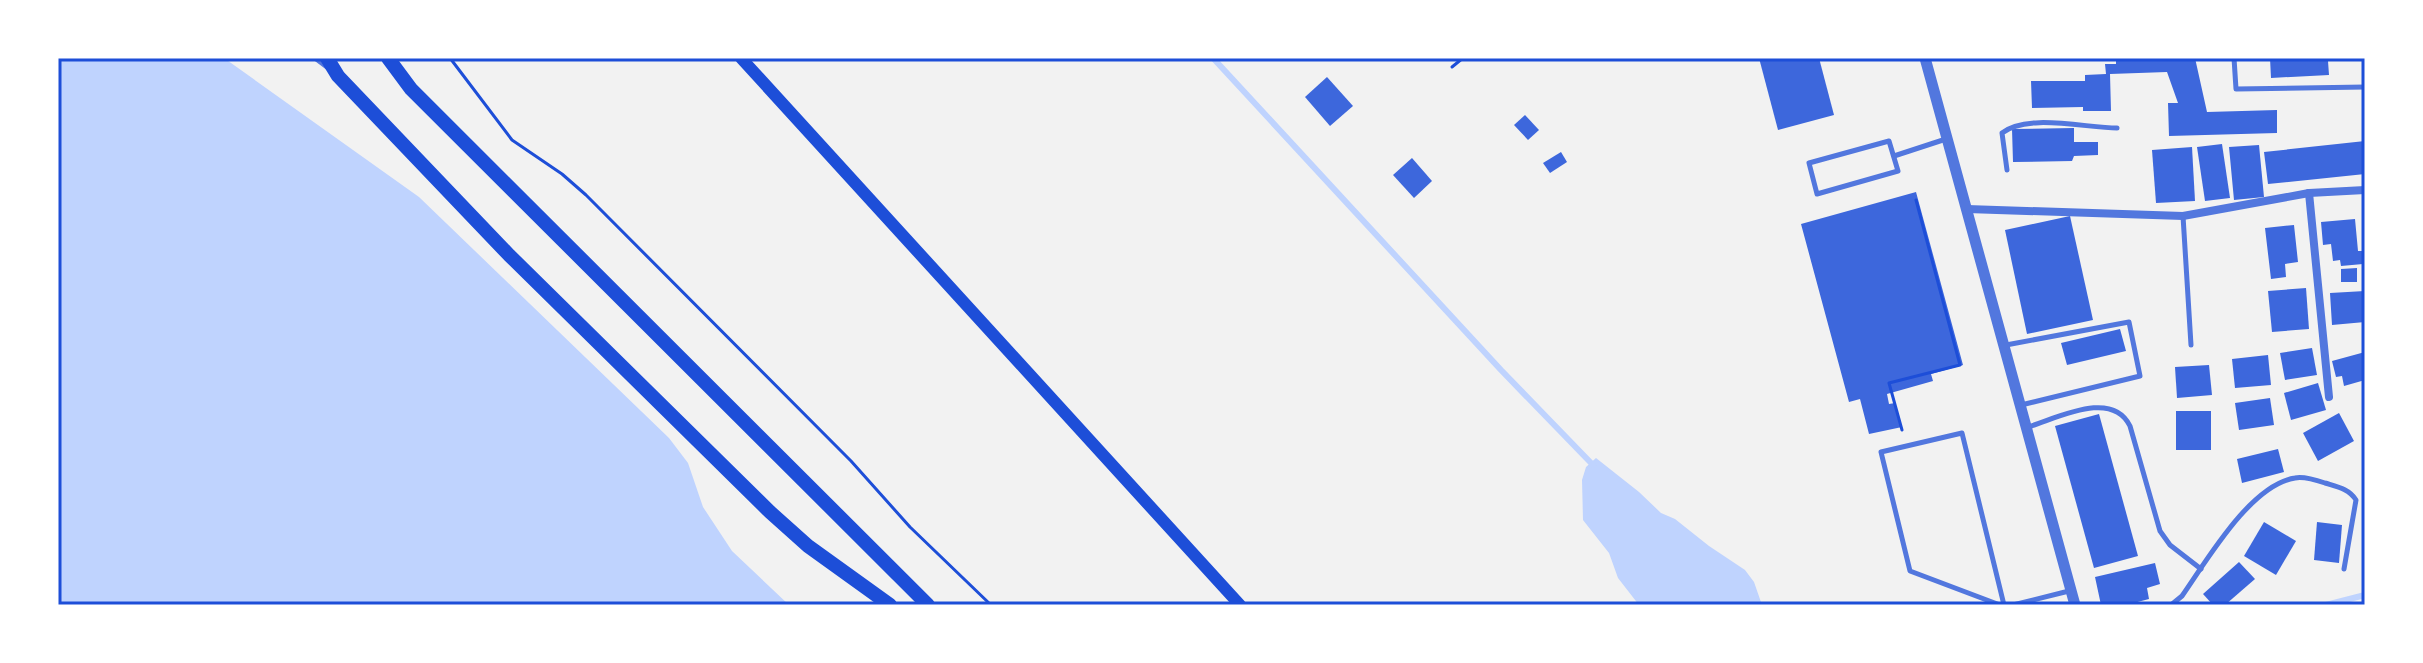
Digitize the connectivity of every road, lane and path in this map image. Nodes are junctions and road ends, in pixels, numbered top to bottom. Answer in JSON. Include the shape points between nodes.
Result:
{"nodes":[{"id":1,"x":315,"y":58,"type":"edge"},
{"id":2,"x":327,"y":58,"type":"edge"},
{"id":3,"x":388,"y":58,"type":"edge"},
{"id":4,"x":450,"y":58,"type":"edge"},
{"id":5,"x":741,"y":58,"type":"edge"},
{"id":6,"x":1463,"y":58,"type":"edge"},
{"id":7,"x":1925,"y":58,"type":"edge"},
{"id":8,"x":2234,"y":58,"type":"edge"},
{"id":9,"x":1452,"y":67,"type":"dead end"},
{"id":10,"x":338,"y":76,"type":"junction"},
{"id":11,"x":2365,"y":87,"type":"edge"},
{"id":12,"x":2117,"y":128,"type":"dead end"},
{"id":13,"x":1948,"y":138,"type":"junction"},
{"id":14,"x":1894,"y":156,"type":"junction"},
{"id":15,"x":2007,"y":170,"type":"dead end"},
{"id":16,"x":2365,"y":190,"type":"edge"},
{"id":17,"x":2309,"y":193,"type":"junction"},
{"id":18,"x":1916,"y":200,"type":"dead end"},
{"id":19,"x":1967,"y":209,"type":"junction"},
{"id":20,"x":2183,"y":216,"type":"junction"},
{"id":21,"x":2005,"y":345,"type":"junction"},
{"id":22,"x":2191,"y":345,"type":"dead end"},
{"id":23,"x":2329,"y":397,"type":"dead end"},
{"id":24,"x":2021,"y":405,"type":"junction"},
{"id":25,"x":2027,"y":427,"type":"junction"},
{"id":26,"x":1902,"y":430,"type":"dead end"},
{"id":27,"x":2201,"y":569,"type":"junction"},
{"id":28,"x":2344,"y":569,"type":"dead end"},
{"id":29,"x":2069,"y":591,"type":"junction"},
{"id":30,"x":890,"y":605,"type":"edge"},
{"id":31,"x":928,"y":605,"type":"edge"},
{"id":32,"x":991,"y":605,"type":"edge"},
{"id":33,"x":1240,"y":605,"type":"edge"},
{"id":34,"x":2002,"y":605,"type":"edge"},
{"id":35,"x":2013,"y":605,"type":"edge"},
{"id":36,"x":2075,"y":605,"type":"edge"},
{"id":37,"x":2171,"y":605,"type":"edge"}],
"edges":[{"from":1,"to":10,"type":"lane"},
{"from":2,"to":10,"type":"main road"},
{"from":3,"to":31,"type":"main road","via":[[406,84]]},
{"from":4,"to":32,"type":"path","via":[[512,140],[586,195]]},
{"from":5,"to":33,"type":"main road"},
{"from":6,"to":9,"type":"path"},
{"from":7,"to":13,"type":"street"},
{"from":8,"to":11,"type":"lane","via":[[2236,89]]},
{"from":10,"to":30,"type":"main road","via":[[509,255],[770,512]]},
{"from":12,"to":15,"type":"lane","via":[[2016,124],[2002,133]]},
{"from":13,"to":14,"type":"lane"},
{"from":13,"to":19,"type":"street"},
{"from":14,"to":14,"type":"lane","via":[[1898,171],[1817,194],[1809,163],[1889,141]]},
{"from":16,"to":17,"type":"street"},
{"from":17,"to":20,"type":"street"},
{"from":17,"to":23,"type":"street"},
{"from":18,"to":26,"type":"path","via":[[1960,365],[1889,383]]},
{"from":19,"to":20,"type":"street"},
{"from":19,"to":21,"type":"street"},
{"from":20,"to":22,"type":"lane"},
{"from":21,"to":24,"type":"street"},
{"from":21,"to":24,"type":"lane","via":[[2129,322],[2140,376]]},
{"from":24,"to":25,"type":"street"},
{"from":25,"to":27,"type":"lane","via":[[2098,407],[2120,412],[2130,426],[2160,531]]},
{"from":25,"to":29,"type":"street"},
{"from":27,"to":28,"type":"lane","via":[[2235,518],[2297,477],[2336,486],[2356,500]]},
{"from":27,"to":37,"type":"lane"},
{"from":29,"to":35,"type":"lane"},
{"from":29,"to":36,"type":"street"},
{"from":34,"to":34,"type":"lane","via":[[1962,433],[1881,452],[1910,571]]}]}
